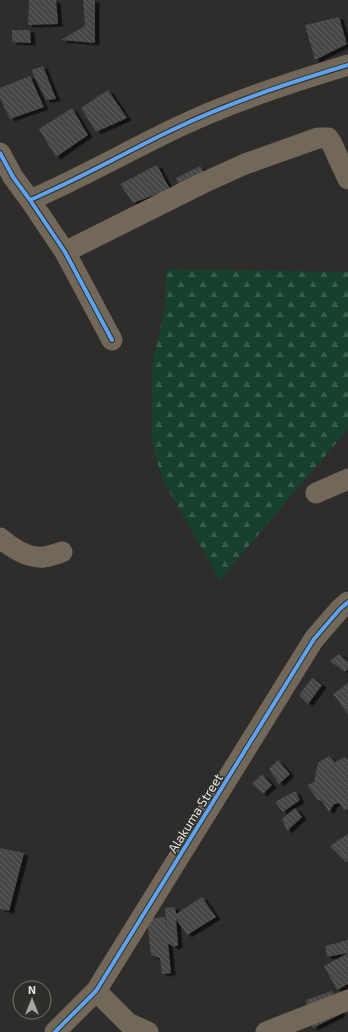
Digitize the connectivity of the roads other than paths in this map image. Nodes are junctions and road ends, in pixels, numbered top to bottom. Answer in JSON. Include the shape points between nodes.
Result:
{"nodes":[{"id":1,"x":348,"y":65,"type":"edge"},
{"id":2,"x":0,"y":153,"type":"edge"},
{"id":3,"x":348,"y":179,"type":"edge"},
{"id":4,"x":30,"y":200,"type":"junction"},
{"id":5,"x":65,"y":252,"type":"junction"},
{"id":6,"x":112,"y":340,"type":"dead end"},
{"id":7,"x":348,"y":480,"type":"edge"},
{"id":8,"x":316,"y":494,"type":"dead end"},
{"id":9,"x":0,"y":538,"type":"edge"},
{"id":10,"x":62,"y":552,"type":"dead end"},
{"id":11,"x":348,"y":602,"type":"edge"},
{"id":12,"x":96,"y":991,"type":"junction"},
{"id":13,"x":348,"y":1000,"type":"edge"},
{"id":14,"x":55,"y":1032,"type":"edge"},
{"id":15,"x":148,"y":1032,"type":"edge"},
{"id":16,"x":266,"y":1032,"type":"edge"}],
"edges":[{"from":1,"to":4,"type":"street","via":[[236,102]]},
{"from":2,"to":4,"type":"street"},
{"from":3,"to":5,"type":"street","via":[[331,142],[328,138],[318,138],[245,164]]},
{"from":4,"to":5,"type":"street"},
{"from":5,"to":6,"type":"street"},
{"from":7,"to":8,"type":"street"},
{"from":9,"to":10,"type":"street","via":[[27,555],[45,557]]},
{"from":11,"to":12,"type":"street","name":"Alakuma Street","via":[[314,639]]},
{"from":12,"to":14,"type":"street","name":"Alakuma Street"},
{"from":12,"to":15,"type":"street","via":[[128,1023]]},
{"from":13,"to":16,"type":"street"}]}
